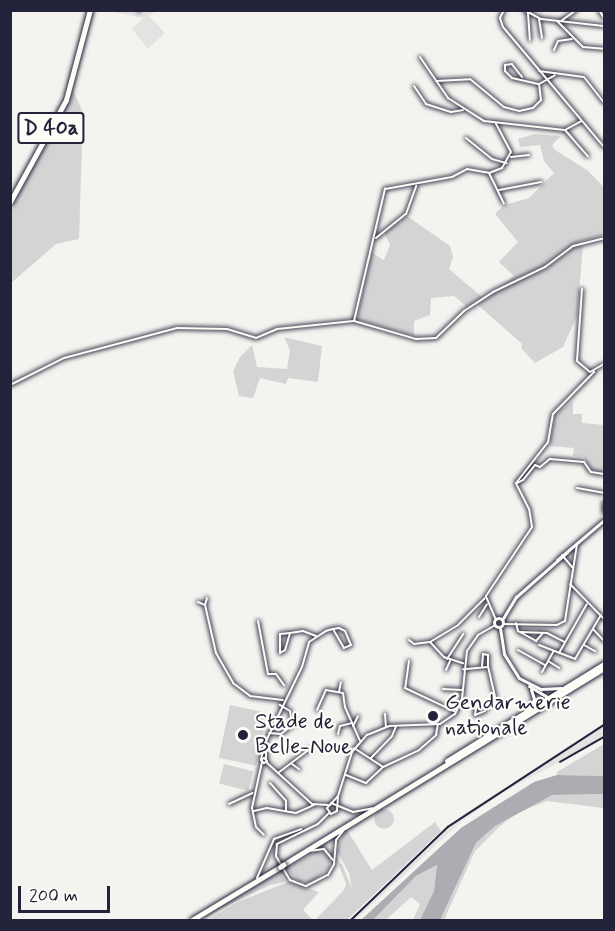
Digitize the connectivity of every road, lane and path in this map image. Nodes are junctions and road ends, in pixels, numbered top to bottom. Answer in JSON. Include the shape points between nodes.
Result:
{"nodes":[{"id":1,"x":90,"y":10,"type":"edge"},
{"id":2,"x":504,"y":10,"type":"edge"},
{"id":3,"x":576,"y":10,"type":"edge"},
{"id":4,"x":599,"y":10,"type":"edge"},
{"id":5,"x":526,"y":12,"type":"edge"},
{"id":6,"x":538,"y":18,"type":"junction"},
{"id":7,"x":604,"y":18,"type":"edge"},
{"id":8,"x":559,"y":21,"type":"junction"},
{"id":9,"x":604,"y":26,"type":"edge"},
{"id":10,"x":542,"y":39,"type":"dead end"},
{"id":11,"x":573,"y":39,"type":"junction"},
{"id":12,"x":530,"y":40,"type":"dead end"},
{"id":13,"x":604,"y":49,"type":"edge"},
{"id":14,"x":554,"y":50,"type":"dead end"},
{"id":15,"x":420,"y":57,"type":"dead end"},
{"id":16,"x":539,"y":71,"type":"junction"},
{"id":17,"x":548,"y":72,"type":"junction"},
{"id":18,"x":560,"y":73,"type":"junction"},
{"id":19,"x":555,"y":75,"type":"junction"},
{"id":20,"x":522,"y":77,"type":"junction"},
{"id":21,"x":545,"y":78,"type":"junction"},
{"id":22,"x":436,"y":81,"type":"junction"},
{"id":23,"x":539,"y":84,"type":"junction"},
{"id":24,"x":551,"y":85,"type":"junction"},
{"id":25,"x":414,"y":86,"type":"dead end"},
{"id":26,"x":604,"y":103,"type":"edge"},
{"id":27,"x":463,"y":110,"type":"junction"},
{"id":28,"x":581,"y":121,"type":"junction"},
{"id":29,"x":496,"y":124,"type":"junction"},
{"id":30,"x":565,"y":130,"type":"junction"},
{"id":31,"x":466,"y":138,"type":"dead end"},
{"id":32,"x":604,"y":147,"type":"edge"},
{"id":33,"x":529,"y":155,"type":"dead end"},
{"id":34,"x":588,"y":156,"type":"dead end"},
{"id":35,"x":510,"y":157,"type":"junction"},
{"id":36,"x":507,"y":164,"type":"junction"},
{"id":37,"x":489,"y":173,"type":"junction"},
{"id":38,"x":541,"y":182,"type":"dead end"},
{"id":39,"x":416,"y":186,"type":"junction"},
{"id":40,"x":499,"y":190,"type":"junction"},
{"id":41,"x":10,"y":202,"type":"edge"},
{"id":42,"x":504,"y":204,"type":"dead end"},
{"id":43,"x":604,"y":238,"type":"edge"},
{"id":44,"x":373,"y":240,"type":"junction"},
{"id":45,"x":582,"y":289,"type":"dead end"},
{"id":46,"x":354,"y":321,"type":"junction"},
{"id":47,"x":604,"y":364,"type":"edge"},
{"id":48,"x":594,"y":372,"type":"junction"},
{"id":49,"x":10,"y":385,"type":"edge"},
{"id":50,"x":604,"y":474,"type":"edge"},
{"id":51,"x":516,"y":483,"type":"junction"},
{"id":52,"x":577,"y":488,"type":"dead end"},
{"id":53,"x":604,"y":493,"type":"edge"},
{"id":54,"x":604,"y":502,"type":"edge"},
{"id":55,"x":604,"y":513,"type":"edge"},
{"id":56,"x":604,"y":520,"type":"edge"},
{"id":57,"x":577,"y":544,"type":"junction"},
{"id":58,"x":567,"y":552,"type":"junction"},
{"id":59,"x":573,"y":556,"type":"junction"},
{"id":60,"x":563,"y":557,"type":"junction"},
{"id":61,"x":572,"y":567,"type":"junction"},
{"id":62,"x":570,"y":584,"type":"junction"},
{"id":63,"x":207,"y":598,"type":"dead end"},
{"id":64,"x":485,"y":598,"type":"junction"},
{"id":65,"x":198,"y":602,"type":"dead end"},
{"id":66,"x":487,"y":604,"type":"junction"},
{"id":67,"x":588,"y":604,"type":"junction"},
{"id":68,"x":205,"y":606,"type":"junction"},
{"id":69,"x":601,"y":615,"type":"junction"},
{"id":70,"x":479,"y":617,"type":"dead end"},
{"id":71,"x":604,"y":619,"type":"edge"},
{"id":72,"x":496,"y":620,"type":"junction"},
{"id":73,"x":258,"y":621,"type":"dead end"},
{"id":74,"x":503,"y":622,"type":"junction"},
{"id":75,"x":516,"y":623,"type":"junction"},
{"id":76,"x":495,"y":625,"type":"junction"},
{"id":77,"x":500,"y":628,"type":"junction"},
{"id":78,"x":593,"y":628,"type":"junction"},
{"id":79,"x":333,"y":629,"type":"junction"},
{"id":80,"x":520,"y":632,"type":"junction"},
{"id":81,"x":290,"y":633,"type":"junction"},
{"id":82,"x":543,"y":633,"type":"junction"},
{"id":83,"x":463,"y":634,"type":"dead end"},
{"id":84,"x":316,"y":636,"type":"junction"},
{"id":85,"x":409,"y":640,"type":"dead end"},
{"id":86,"x":604,"y":641,"type":"edge"},
{"id":87,"x":430,"y":642,"type":"junction"},
{"id":88,"x":565,"y":642,"type":"junction"},
{"id":89,"x":539,"y":645,"type":"dead end"},
{"id":90,"x":584,"y":645,"type":"junction"},
{"id":91,"x":518,"y":650,"type":"dead end"},
{"id":92,"x":596,"y":651,"type":"dead end"},
{"id":93,"x":553,"y":652,"type":"junction"},
{"id":94,"x":559,"y":652,"type":"junction"},
{"id":95,"x":449,"y":660,"type":"junction"},
{"id":96,"x":409,"y":661,"type":"dead end"},
{"id":97,"x":548,"y":661,"type":"junction"},
{"id":98,"x":463,"y":663,"type":"junction"},
{"id":99,"x":545,"y":665,"type":"junction"},
{"id":100,"x":482,"y":666,"type":"junction"},
{"id":101,"x":604,"y":666,"type":"edge"},
{"id":102,"x":488,"y":667,"type":"junction"},
{"id":103,"x":559,"y":668,"type":"dead end"},
{"id":104,"x":463,"y":669,"type":"junction"},
{"id":105,"x":446,"y":670,"type":"dead end"},
{"id":106,"x":542,"y":672,"type":"dead end"},
{"id":107,"x":341,"y":682,"type":"dead end"},
{"id":108,"x":528,"y":684,"type":"junction"},
{"id":109,"x":284,"y":685,"type":"dead end"},
{"id":110,"x":536,"y":688,"type":"junction"},
{"id":111,"x":443,"y":689,"type":"dead end"},
{"id":112,"x":568,"y":689,"type":"junction"},
{"id":113,"x":462,"y":690,"type":"junction"},
{"id":114,"x":339,"y":692,"type":"junction"},
{"id":115,"x":542,"y":696,"type":"junction"},
{"id":116,"x":550,"y":698,"type":"junction"},
{"id":117,"x":283,"y":700,"type":"junction"},
{"id":118,"x":461,"y":702,"type":"junction"},
{"id":119,"x":541,"y":703,"type":"junction"},
{"id":120,"x":280,"y":705,"type":"junction"},
{"id":121,"x":476,"y":707,"type":"junction"},
{"id":122,"x":487,"y":709,"type":"junction"},
{"id":123,"x":317,"y":710,"type":"dead end"},
{"id":124,"x":456,"y":712,"type":"junction"},
{"id":125,"x":526,"y":712,"type":"junction"},
{"id":126,"x":534,"y":712,"type":"junction"},
{"id":127,"x":385,"y":714,"type":"dead end"},
{"id":128,"x":358,"y":717,"type":"dead end"},
{"id":129,"x":303,"y":722,"type":"dead end"},
{"id":130,"x":292,"y":724,"type":"junction"},
{"id":131,"x":438,"y":724,"type":"junction"},
{"id":132,"x":353,"y":725,"type":"junction"},
{"id":133,"x":396,"y":726,"type":"junction"},
{"id":134,"x":386,"y":727,"type":"junction"},
{"id":135,"x":269,"y":733,"type":"junction"},
{"id":136,"x":338,"y":734,"type":"dead end"},
{"id":137,"x":266,"y":741,"type":"junction"},
{"id":138,"x":360,"y":741,"type":"junction"},
{"id":139,"x":311,"y":748,"type":"dead end"},
{"id":140,"x":354,"y":748,"type":"junction"},
{"id":141,"x":371,"y":758,"type":"junction"},
{"id":142,"x":266,"y":760,"type":"junction"},
{"id":143,"x":262,"y":761,"type":"junction"},
{"id":144,"x":292,"y":764,"type":"junction"},
{"id":145,"x":383,"y":767,"type":"junction"},
{"id":146,"x":299,"y":769,"type":"dead end"},
{"id":147,"x":278,"y":773,"type":"junction"},
{"id":148,"x":345,"y":774,"type":"junction"},
{"id":149,"x":270,"y":783,"type":"dead end"},
{"id":150,"x":403,"y":791,"type":"junction"},
{"id":151,"x":253,"y":793,"type":"junction"},
{"id":152,"x":338,"y":796,"type":"junction"},
{"id":153,"x":228,"y":804,"type":"dead end"},
{"id":154,"x":330,"y":804,"type":"junction"},
{"id":155,"x":314,"y":805,"type":"junction"},
{"id":156,"x":337,"y":806,"type":"junction"},
{"id":157,"x":378,"y":807,"type":"junction"},
{"id":158,"x":252,"y":811,"type":"junction"},
{"id":159,"x":286,"y":811,"type":"junction"},
{"id":160,"x":329,"y":813,"type":"junction"},
{"id":161,"x":351,"y":823,"type":"junction"},
{"id":162,"x":304,"y":830,"type":"junction"},
{"id":163,"x":264,"y":835,"type":"dead end"},
{"id":164,"x":298,"y":855,"type":"junction"},
{"id":165,"x":332,"y":868,"type":"junction"},
{"id":166,"x":251,"y":884,"type":"junction"},
{"id":167,"x":192,"y":921,"type":"edge"}],
"edges":[{"from":1,"to":41,"type":"main road","number":"D 40a","via":[[66,100]]},
{"from":2,"to":16,"type":"street","via":[[500,18],[503,27]]},
{"from":3,"to":8,"type":"street"},
{"from":4,"to":7,"type":"street"},
{"from":5,"to":6,"type":"street"},
{"from":5,"to":12,"type":"street"},
{"from":6,"to":8,"type":"street"},
{"from":6,"to":10,"type":"street"},
{"from":8,"to":9,"type":"street"},
{"from":8,"to":11,"type":"street"},
{"from":11,"to":13,"type":"street","via":[[583,47]]},
{"from":11,"to":14,"type":"street","via":[[558,41]]},
{"from":15,"to":22,"type":"street"},
{"from":16,"to":17,"type":"street"},
{"from":16,"to":21,"type":"street"},
{"from":17,"to":18,"type":"street"},
{"from":17,"to":21,"type":"street"},
{"from":18,"to":19,"type":"street"},
{"from":18,"to":26,"type":"street","via":[[584,76]]},
{"from":19,"to":21,"type":"street"},
{"from":19,"to":24,"type":"street"},
{"from":20,"to":20,"type":"street","via":[[512,64],[505,65],[512,78]]},
{"from":20,"to":23,"type":"street"},
{"from":21,"to":23,"type":"street"},
{"from":21,"to":24,"type":"street"},
{"from":22,"to":23,"type":"street","via":[[470,79],[504,106],[519,111],[533,108],[541,100]]},
{"from":22,"to":27,"type":"street"},
{"from":24,"to":28,"type":"street"},
{"from":25,"to":27,"type":"street","via":[[426,104],[451,112]]},
{"from":27,"to":29,"type":"street"},
{"from":28,"to":30,"type":"street"},
{"from":28,"to":32,"type":"street"},
{"from":29,"to":30,"type":"street"},
{"from":29,"to":35,"type":"street","via":[[511,150]]},
{"from":30,"to":34,"type":"street"},
{"from":31,"to":36,"type":"street","via":[[492,159]]},
{"from":33,"to":35,"type":"street"},
{"from":35,"to":36,"type":"street"},
{"from":36,"to":37,"type":"street"},
{"from":37,"to":39,"type":"street","via":[[469,168]]},
{"from":37,"to":40,"type":"street"},
{"from":38,"to":40,"type":"street"},
{"from":39,"to":44,"type":"street","via":[[406,214]]},
{"from":39,"to":44,"type":"street","via":[[385,189]]},
{"from":40,"to":42,"type":"street"},
{"from":43,"to":46,"type":"street","via":[[573,246],[545,267],[493,292],[464,311],[436,338],[416,339]]},
{"from":44,"to":46,"type":"street"},
{"from":45,"to":48,"type":"street","via":[[577,361],[583,369]]},
{"from":46,"to":49,"type":"street","via":[[288,327],[253,338],[227,329],[177,328],[57,360]]},
{"from":47,"to":48,"type":"street"},
{"from":48,"to":51,"type":"street","via":[[553,414],[548,442]]},
{"from":50,"to":51,"type":"street","via":[[592,473],[584,462],[550,459],[535,465]]},
{"from":51,"to":64,"type":"street","via":[[529,510],[531,530]]},
{"from":52,"to":53,"type":"street"},
{"from":54,"to":55,"type":"street"},
{"from":56,"to":57,"type":"street"},
{"from":57,"to":58,"type":"street"},
{"from":57,"to":59,"type":"street"},
{"from":58,"to":59,"type":"street"},
{"from":58,"to":60,"type":"street"},
{"from":59,"to":61,"type":"street"},
{"from":60,"to":61,"type":"street"},
{"from":60,"to":74,"type":"street","via":[[514,598]]},
{"from":61,"to":62,"type":"street"},
{"from":62,"to":67,"type":"street"},
{"from":62,"to":75,"type":"street","via":[[563,623]]},
{"from":63,"to":68,"type":"street"},
{"from":64,"to":66,"type":"street"},
{"from":64,"to":87,"type":"street","via":[[458,625]]},
{"from":65,"to":68,"type":"street"},
{"from":66,"to":70,"type":"street"},
{"from":66,"to":72,"type":"street"},
{"from":67,"to":69,"type":"street"},
{"from":67,"to":88,"type":"street"},
{"from":68,"to":117,"type":"street","via":[[216,653],[233,683],[250,696]]},
{"from":69,"to":71,"type":"street"},
{"from":69,"to":78,"type":"street"},
{"from":72,"to":74,"type":"street"},
{"from":72,"to":76,"type":"street"},
{"from":73,"to":109,"type":"street","via":[[268,674],[276,674]]},
{"from":74,"to":75,"type":"street"},
{"from":74,"to":77,"type":"street"},
{"from":75,"to":80,"type":"street"},
{"from":76,"to":77,"type":"street"},
{"from":76,"to":98,"type":"street","via":[[474,639]]},
{"from":77,"to":108,"type":"street","via":[[507,663]]},
{"from":78,"to":86,"type":"street"},
{"from":78,"to":90,"type":"street"},
{"from":79,"to":79,"type":"street","via":[[345,631],[352,642],[348,649]]},
{"from":79,"to":84,"type":"street"},
{"from":80,"to":82,"type":"street"},
{"from":80,"to":82,"type":"street","via":[[536,641]]},
{"from":81,"to":81,"type":"street","via":[[278,636],[280,653],[285,650]]},
{"from":81,"to":84,"type":"street"},
{"from":82,"to":88,"type":"street"},
{"from":83,"to":95,"type":"street"},
{"from":84,"to":117,"type":"street"},
{"from":85,"to":87,"type":"street","via":[[414,644]]},
{"from":87,"to":95,"type":"street"},
{"from":88,"to":94,"type":"street"},
{"from":89,"to":93,"type":"street"},
{"from":90,"to":92,"type":"street"},
{"from":90,"to":94,"type":"street","via":[[575,658]]},
{"from":91,"to":99,"type":"street"},
{"from":93,"to":94,"type":"street"},
{"from":93,"to":97,"type":"street"},
{"from":95,"to":98,"type":"street"},
{"from":95,"to":105,"type":"street"},
{"from":96,"to":124,"type":"street","via":[[405,688]]},
{"from":97,"to":99,"type":"street"},
{"from":97,"to":103,"type":"street"},
{"from":98,"to":104,"type":"street"},
{"from":99,"to":106,"type":"street"},
{"from":100,"to":102,"type":"street"},
{"from":100,"to":102,"type":"street","via":[[481,655],[486,654]]},
{"from":100,"to":104,"type":"street"},
{"from":101,"to":112,"type":"main road"},
{"from":102,"to":122,"type":"street","via":[[496,701]]},
{"from":104,"to":113,"type":"street"},
{"from":107,"to":114,"type":"street"},
{"from":108,"to":110,"type":"street"},
{"from":108,"to":115,"type":"street"},
{"from":108,"to":125,"type":"street","via":[[534,699]]},
{"from":110,"to":112,"type":"street"},
{"from":110,"to":115,"type":"street"},
{"from":111,"to":113,"type":"street"},
{"from":112,"to":116,"type":"main road"},
{"from":112,"to":126,"type":"main road"},
{"from":113,"to":118,"type":"street"},
{"from":114,"to":123,"type":"street","via":[[326,690]]},
{"from":114,"to":132,"type":"street","via":[[344,694]]},
{"from":115,"to":116,"type":"street"},
{"from":115,"to":119,"type":"street"},
{"from":116,"to":119,"type":"main road"},
{"from":117,"to":120,"type":"street"},
{"from":118,"to":121,"type":"street"},
{"from":118,"to":124,"type":"street"},
{"from":119,"to":125,"type":"main road"},
{"from":119,"to":126,"type":"street"},
{"from":120,"to":130,"type":"street","via":[[290,711]]},
{"from":120,"to":135,"type":"street"},
{"from":121,"to":122,"type":"street"},
{"from":121,"to":122,"type":"street","via":[[477,715]]},
{"from":124,"to":131,"type":"street"},
{"from":125,"to":150,"type":"main road"},
{"from":126,"to":150,"type":"main road"},
{"from":127,"to":134,"type":"street"},
{"from":128,"to":132,"type":"street"},
{"from":129,"to":130,"type":"street"},
{"from":130,"to":135,"type":"street","via":[[282,734]]},
{"from":131,"to":133,"type":"street"},
{"from":131,"to":145,"type":"street","via":[[436,735],[417,752]]},
{"from":132,"to":136,"type":"street","via":[[340,726]]},
{"from":132,"to":138,"type":"street"},
{"from":133,"to":134,"type":"street"},
{"from":133,"to":141,"type":"street","via":[[392,736]]},
{"from":134,"to":138,"type":"street"},
{"from":135,"to":137,"type":"street"},
{"from":137,"to":142,"type":"street"},
{"from":137,"to":143,"type":"street"},
{"from":138,"to":140,"type":"street"},
{"from":139,"to":144,"type":"street"},
{"from":140,"to":141,"type":"street"},
{"from":140,"to":148,"type":"street"},
{"from":141,"to":145,"type":"street"},
{"from":142,"to":143,"type":"street"},
{"from":142,"to":147,"type":"street"},
{"from":143,"to":151,"type":"street"},
{"from":144,"to":146,"type":"street"},
{"from":144,"to":147,"type":"street"},
{"from":145,"to":148,"type":"street","via":[[364,784]]},
{"from":147,"to":155,"type":"street"},
{"from":148,"to":152,"type":"street"},
{"from":149,"to":159,"type":"street","via":[[286,801]]},
{"from":150,"to":157,"type":"main road"},
{"from":151,"to":153,"type":"street"},
{"from":151,"to":158,"type":"street"},
{"from":152,"to":154,"type":"street"},
{"from":152,"to":156,"type":"street"},
{"from":154,"to":155,"type":"street"},
{"from":154,"to":156,"type":"street"},
{"from":154,"to":160,"type":"street"},
{"from":155,"to":159,"type":"street","via":[[296,813]]},
{"from":156,"to":157,"type":"street","via":[[353,812]]},
{"from":156,"to":160,"type":"street","via":[[336,813]]},
{"from":157,"to":161,"type":"main road"},
{"from":158,"to":159,"type":"street"},
{"from":158,"to":163,"type":"street","via":[[258,831]]},
{"from":160,"to":162,"type":"street"},
{"from":161,"to":164,"type":"main road"},
{"from":161,"to":165,"type":"street","via":[[336,840]]},
{"from":162,"to":165,"type":"street","via":[[281,840],[276,847],[276,856],[287,875],[306,886],[326,877]]},
{"from":162,"to":166,"type":"street","via":[[274,839],[262,872]]},
{"from":164,"to":165,"type":"street","via":[[324,849],[331,855]]},
{"from":164,"to":166,"type":"main road"},
{"from":166,"to":167,"type":"main road"}]}
